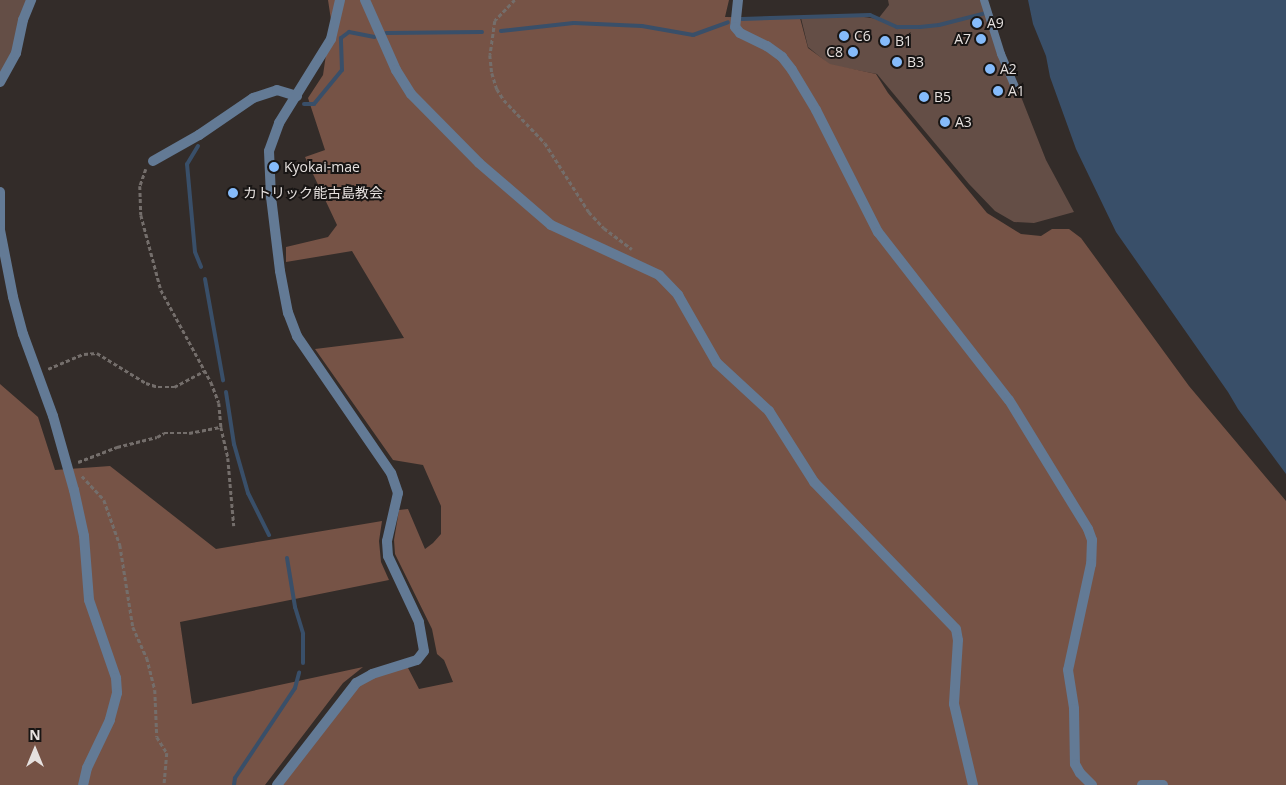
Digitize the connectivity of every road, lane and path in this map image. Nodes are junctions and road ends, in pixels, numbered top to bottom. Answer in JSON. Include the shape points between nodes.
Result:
{"nodes":[{"id":1,"x":31,"y":0,"type":"edge"},
{"id":2,"x":340,"y":0,"type":"edge"},
{"id":3,"x":365,"y":0,"type":"edge"},
{"id":4,"x":515,"y":0,"type":"edge"},
{"id":5,"x":738,"y":0,"type":"edge"},
{"id":6,"x":984,"y":0,"type":"edge"},
{"id":7,"x":0,"y":82,"type":"edge"},
{"id":8,"x":1014,"y":86,"type":"dead end"},
{"id":9,"x":297,"y":96,"type":"junction"},
{"id":10,"x":154,"y":161,"type":"joint"},
{"id":11,"x":0,"y":192,"type":"edge"},
{"id":12,"x":646,"y":268,"type":"junction"},
{"id":13,"x":46,"y":370,"type":"dead end"},
{"id":14,"x":204,"y":371,"type":"junction"},
{"id":15,"x":221,"y":427,"type":"junction"},
{"id":16,"x":68,"y":465,"type":"junction"},
{"id":17,"x":234,"y":526,"type":"dead end"},
{"id":18,"x":83,"y":785,"type":"edge"},
{"id":19,"x":164,"y":785,"type":"edge"},
{"id":20,"x":276,"y":785,"type":"edge"},
{"id":21,"x":972,"y":785,"type":"edge"},
{"id":22,"x":1092,"y":785,"type":"edge"},
{"id":23,"x":1142,"y":785,"type":"edge"},
{"id":24,"x":1163,"y":785,"type":"edge"}],
"edges":[{"from":1,"to":7,"type":"street","via":[[16,54]]},
{"from":2,"to":9,"type":"street","via":[[331,39]]},
{"from":3,"to":12,"type":"street","via":[[396,70],[411,94],[478,163],[551,225]]},
{"from":4,"to":12,"type":"path","via":[[495,21],[490,55],[497,89],[545,143],[589,212],[604,228],[638,253]]},
{"from":5,"to":22,"type":"street","via":[[735,27],[782,57],[792,70],[878,232],[1009,400],[1088,529],[1092,540],[1092,564],[1068,670],[1074,709],[1075,764]]},
{"from":6,"to":8,"type":"lane"},
{"from":9,"to":10,"type":"street","via":[[276,90],[253,98]]},
{"from":9,"to":20,"type":"street","via":[[279,123],[269,151],[271,197],[288,313],[297,336],[392,473],[398,493],[387,541],[388,556],[419,622],[424,651],[417,660],[372,674],[356,683]]},
{"from":10,"to":14,"type":"path","via":[[147,167],[140,186],[141,215],[161,290]]},
{"from":11,"to":16,"type":"street","via":[[0,230],[13,297]]},
{"from":12,"to":21,"type":"street","via":[[659,275],[678,295],[717,363],[769,411],[814,482],[956,629],[954,704]]},
{"from":13,"to":14,"type":"path","via":[[75,357],[96,353],[158,387],[174,387]]},
{"from":14,"to":15,"type":"path","via":[[219,403]]},
{"from":15,"to":16,"type":"path","via":[[189,433],[164,433]]},
{"from":15,"to":17,"type":"path","via":[[228,452]]},
{"from":16,"to":18,"type":"street","via":[[84,536],[89,600],[116,678],[117,693],[110,720]]},
{"from":16,"to":19,"type":"path","via":[[104,500],[117,534],[133,626],[147,658],[155,690],[157,737],[168,753]]},
{"from":23,"to":24,"type":"street"}]}
